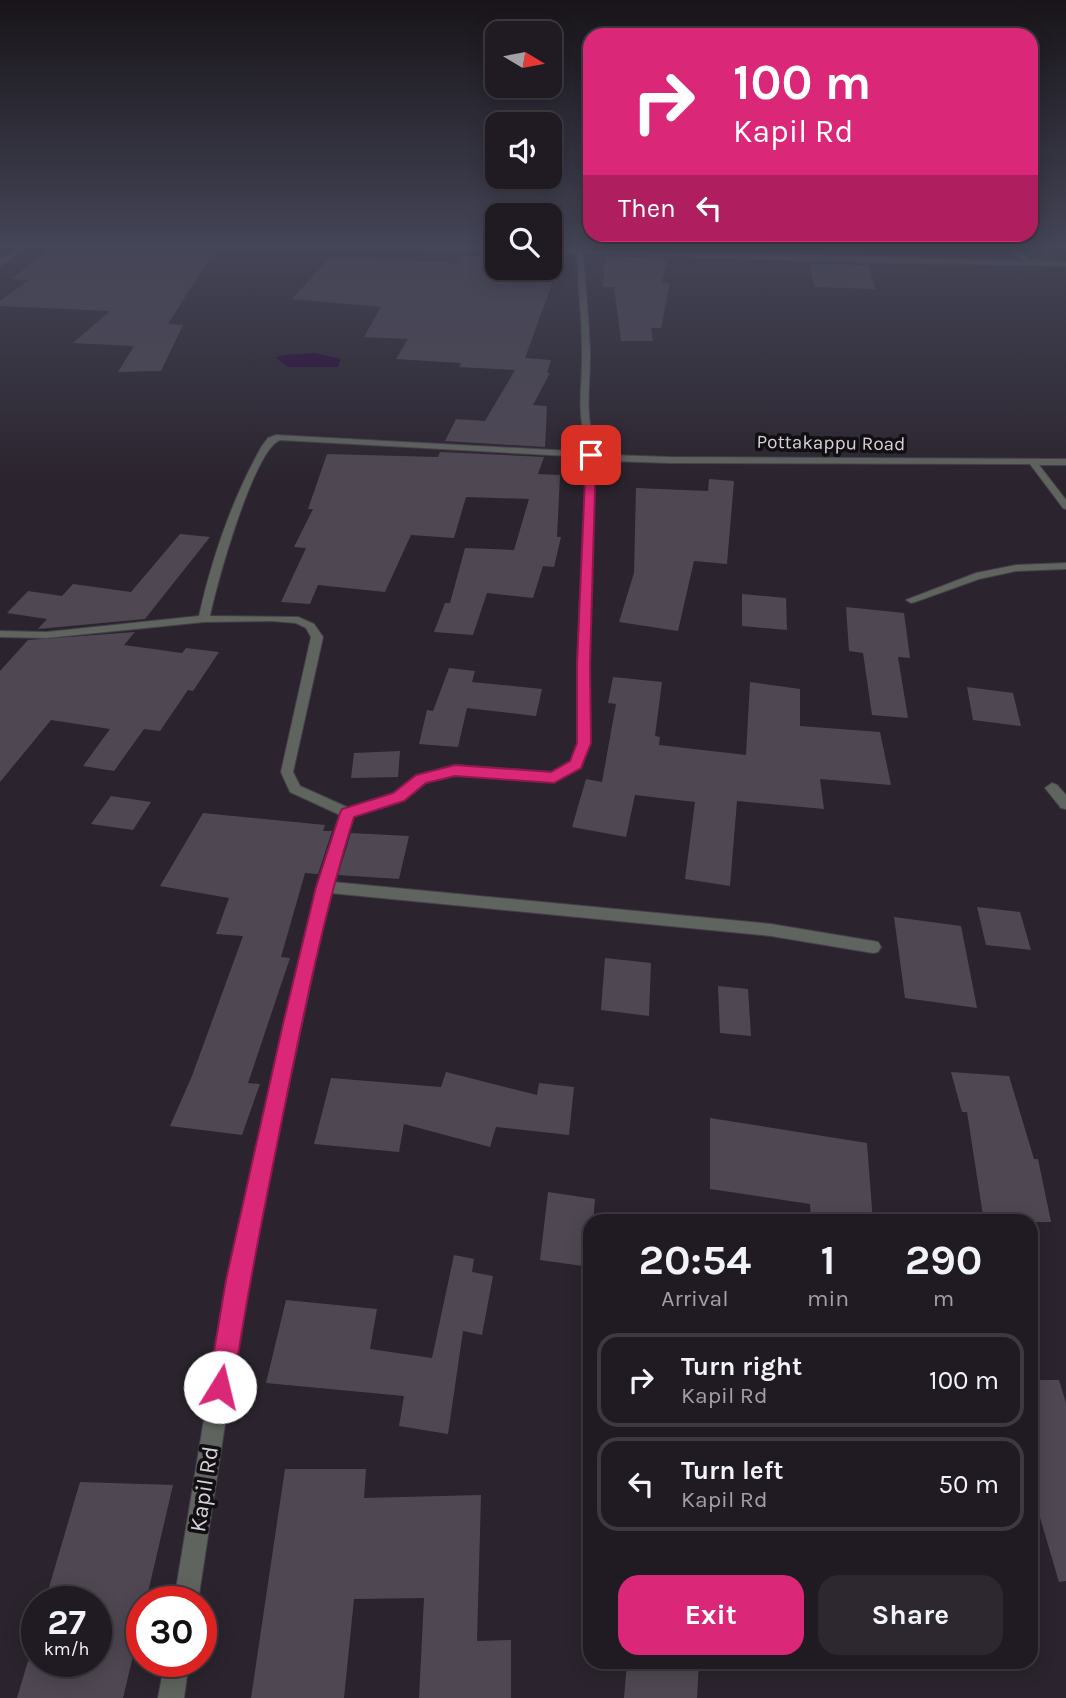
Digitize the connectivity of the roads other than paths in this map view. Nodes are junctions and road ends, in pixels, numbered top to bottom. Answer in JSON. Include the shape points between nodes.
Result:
{"nodes":[{"id":1,"x":584,"y":324,"type":"edge"},
{"id":2,"x":594,"y":455,"type":"junction"},
{"id":3,"x":1033,"y":463,"type":"junction"},
{"id":4,"x":1066,"y":463,"type":"edge"},
{"id":5,"x":1066,"y":506,"type":"edge"},
{"id":6,"x":1066,"y":566,"type":"edge"},
{"id":7,"x":911,"y":600,"type":"dead end"},
{"id":8,"x":204,"y":619,"type":"junction"},
{"id":9,"x":0,"y":634,"type":"edge"},
{"id":10,"x":1052,"y":788,"type":"dead end"},
{"id":11,"x":1066,"y":804,"type":"edge"},
{"id":12,"x":348,"y":813,"type":"junction"},
{"id":13,"x":324,"y":887,"type":"junction"},
{"id":14,"x":873,"y":947,"type":"dead end"},
{"id":15,"x":188,"y":1586,"type":"edge"},
{"id":16,"x":174,"y":1677,"type":"edge"},
{"id":17,"x":171,"y":1698,"type":"edge"}],
"edges":[{"from":1,"to":2,"type":"street","via":[[582,421]]},
{"from":2,"to":3,"type":"street","name":"Pottakappu Road"},
{"from":2,"to":8,"type":"street","name":"Pottakappu Road","via":[[351,439],[271,440],[234,516]]},
{"from":2,"to":12,"type":"street","via":[[583,664],[584,743],[576,765],[554,778],[455,770],[421,779],[398,797]]},
{"from":3,"to":4,"type":"street","name":"Pottakappu Road"},
{"from":3,"to":5,"type":"street"},
{"from":6,"to":7,"type":"street","via":[[1016,568],[976,576]]},
{"from":8,"to":9,"type":"street","via":[[47,635]]},
{"from":8,"to":12,"type":"street","via":[[272,618],[310,626],[317,637],[287,772],[295,789]]},
{"from":10,"to":11,"type":"street"},
{"from":12,"to":13,"type":"street","name":"Kapil Rd"},
{"from":13,"to":14,"type":"street","via":[[771,930]]},
{"from":13,"to":15,"type":"street","name":"Kapil Rd","via":[[237,1280]]},
{"from":16,"to":17,"type":"street"}]}
